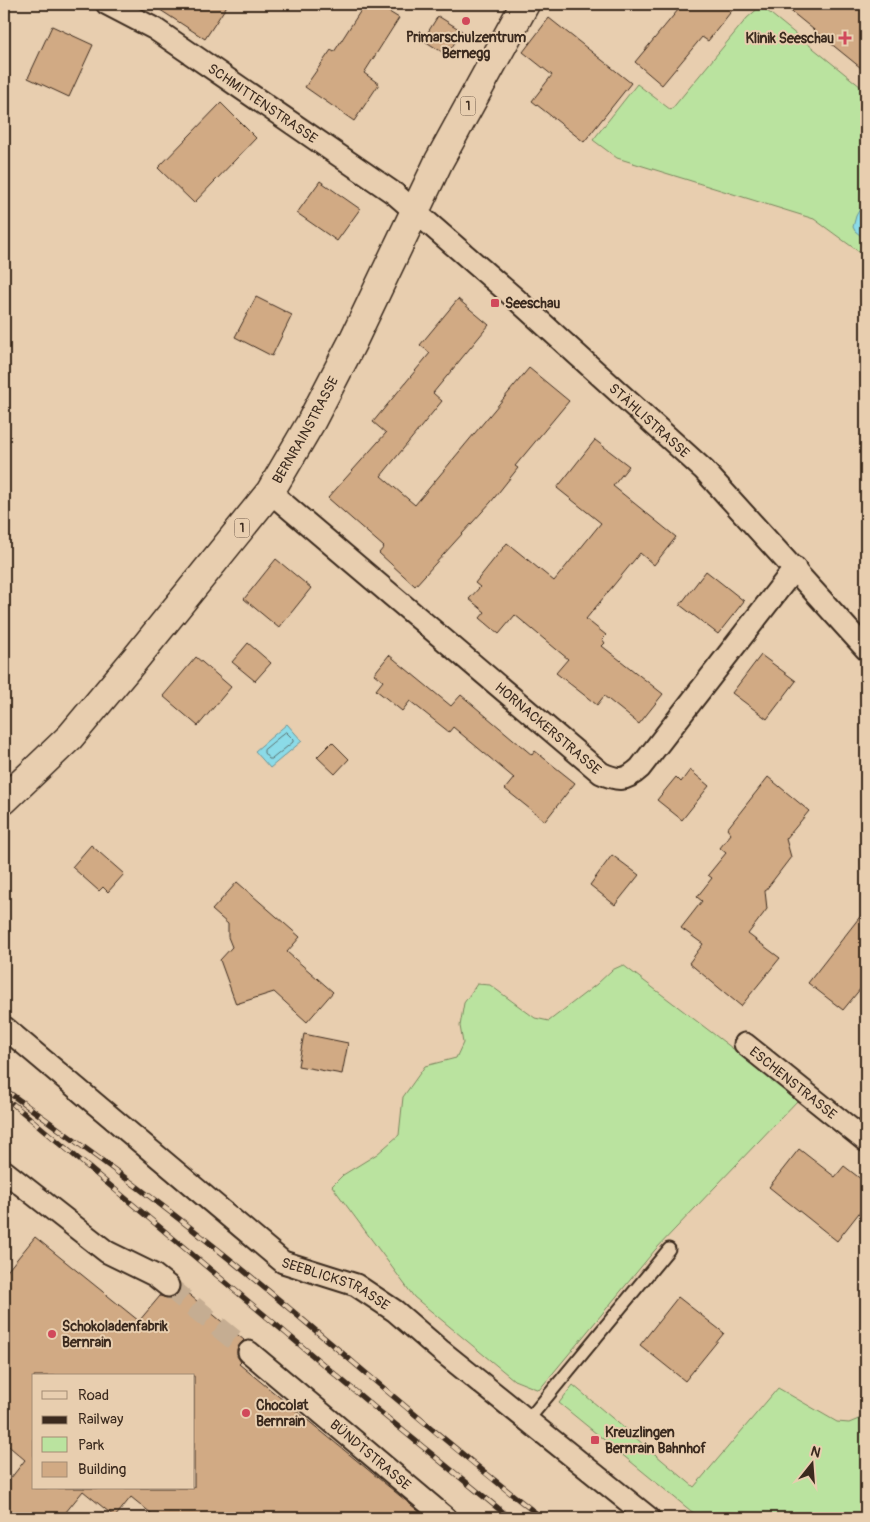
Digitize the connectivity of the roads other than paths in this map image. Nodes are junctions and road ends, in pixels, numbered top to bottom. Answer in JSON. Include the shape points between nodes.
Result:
{"nodes":[{"id":1,"x":107,"y":4,"type":"edge"},
{"id":2,"x":524,"y":4,"type":"edge"},
{"id":3,"x":415,"y":211,"type":"junction"},
{"id":4,"x":270,"y":492,"type":"junction"},
{"id":5,"x":794,"y":568,"type":"junction"},
{"id":6,"x":866,"y":649,"type":"edge"},
{"id":7,"x":4,"y":800,"type":"edge"},
{"id":8,"x":4,"y":1028,"type":"edge"},
{"id":9,"x":745,"y":1044,"type":"dead end"},
{"id":10,"x":866,"y":1141,"type":"edge"},
{"id":11,"x":4,"y":1171,"type":"edge"},
{"id":12,"x":669,"y":1249,"type":"dead end"},
{"id":13,"x":168,"y":1286,"type":"tunnel mouth"},
{"id":14,"x":249,"y":1352,"type":"tunnel mouth"},
{"id":15,"x":528,"y":1420,"type":"junction"},
{"id":16,"x":446,"y":1518,"type":"edge"},
{"id":17,"x":649,"y":1518,"type":"edge"}],
"edges":[{"from":1,"to":3,"type":"street","name":"SCHMITTENSTRASSE","via":[[156,29]]},
{"from":2,"to":3,"type":"main road","name":"BERNRAINSTRASSE","number":"1"},
{"from":3,"to":4,"type":"main road","name":"BERNRAINSTRASSE","number":"1","via":[[334,378]]},
{"from":3,"to":5,"type":"street","name":"STÄHLISTRASSE","via":[[704,470]]},
{"from":4,"to":5,"type":"street","name":"HORNACKERSTRASSE","via":[[601,773],[612,778],[623,779],[640,768]]},
{"from":4,"to":7,"type":"main road","name":"BERNRAINSTRASSE","number":"1","via":[[70,737]]},
{"from":5,"to":6,"type":"street","name":"STÄHLISTRASSE"},
{"from":8,"to":15,"type":"street","name":"SEEBLICKSTRASSE","via":[[283,1262],[356,1285],[395,1311]]},
{"from":9,"to":10,"type":"street","name":"ESCHENSTRASSE"},
{"from":11,"to":13,"type":"street","via":[[107,1252],[154,1275]]},
{"from":12,"to":15,"type":"lane"},
{"from":14,"to":16,"type":"street","name":"BÜNDTSTRASSE"},
{"from":15,"to":17,"type":"street","name":"SEEBLICKSTRASSE"}]}
